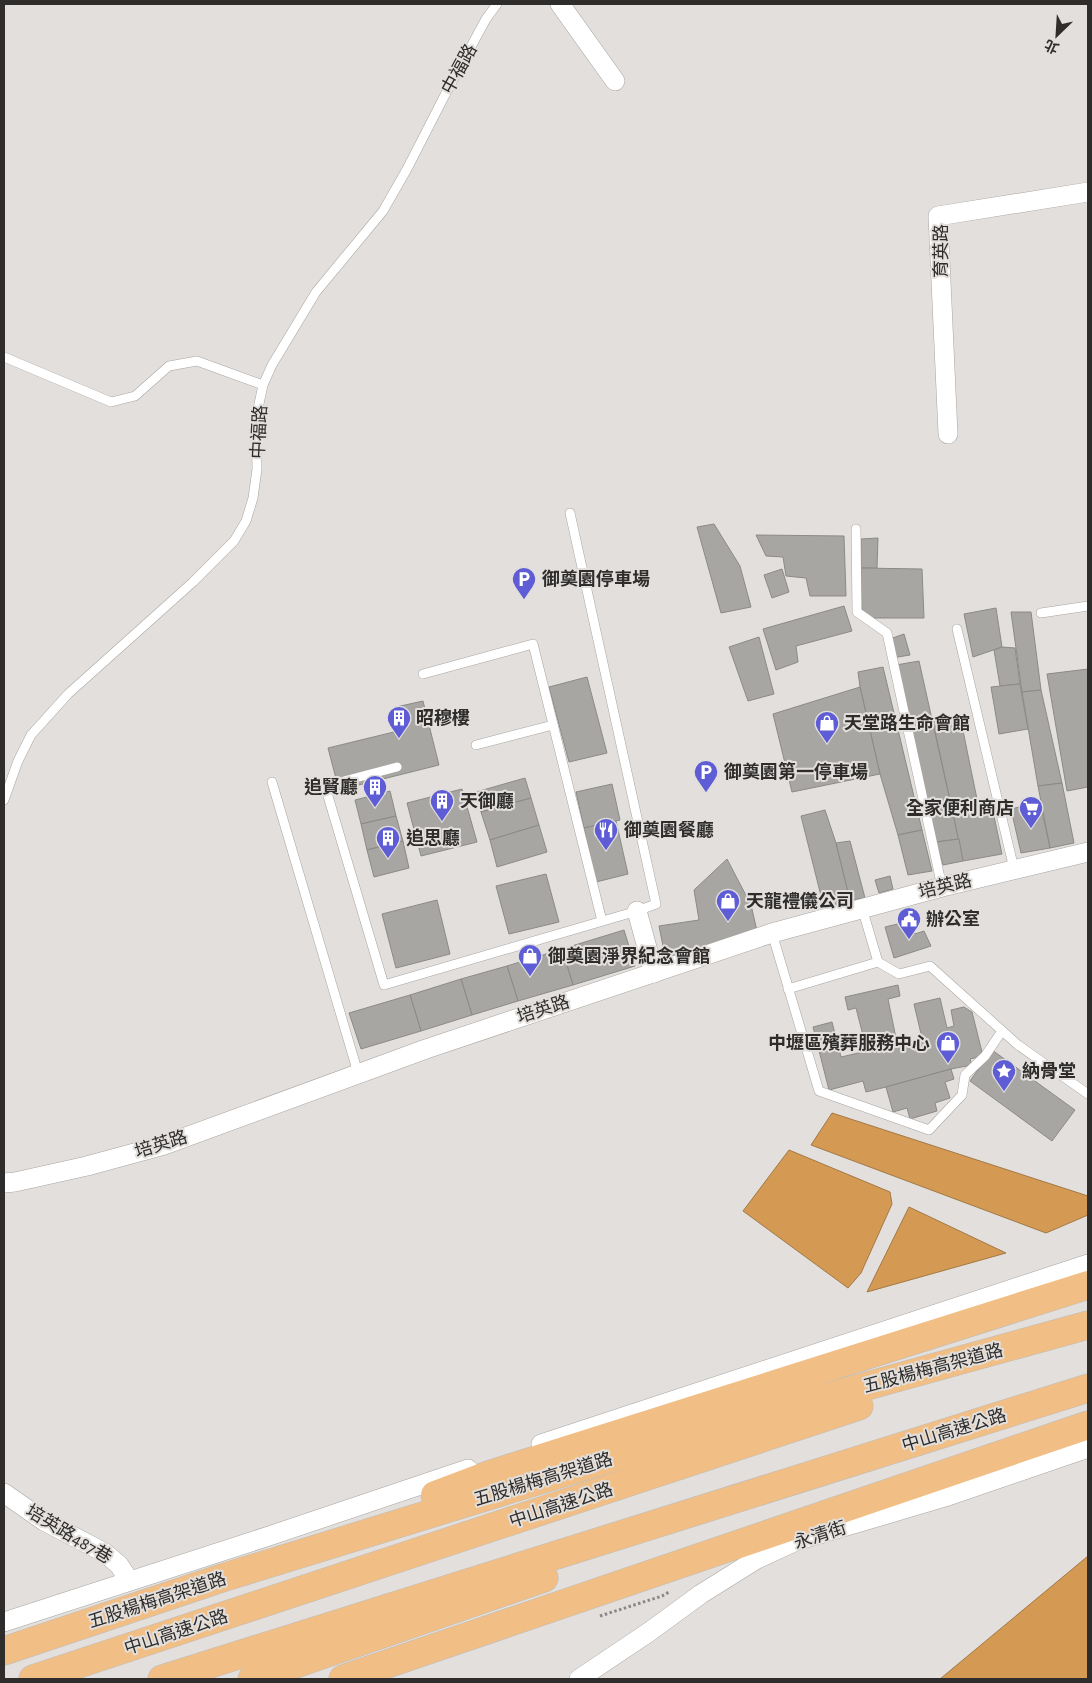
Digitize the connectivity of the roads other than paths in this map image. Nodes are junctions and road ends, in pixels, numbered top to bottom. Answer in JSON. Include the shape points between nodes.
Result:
{"nodes":[{"id":1,"x":497,"y":4,"type":"edge"},
{"id":2,"x":560,"y":4,"type":"edge"},
{"id":3,"x":615,"y":81,"type":"dead end"},
{"id":4,"x":1088,"y":192,"type":"edge"},
{"id":5,"x":4,"y":357,"type":"edge"},
{"id":6,"x":264,"y":385,"type":"junction"},
{"id":7,"x":948,"y":434,"type":"dead end"},
{"id":8,"x":570,"y":513,"type":"dead end"},
{"id":9,"x":856,"y":529,"type":"dead end"},
{"id":10,"x":1088,"y":606,"type":"edge"},
{"id":11,"x":1040,"y":613,"type":"dead end"},
{"id":12,"x":957,"y":630,"type":"dead end"},
{"id":13,"x":423,"y":674,"type":"dead end"},
{"id":14,"x":553,"y":725,"type":"junction"},
{"id":15,"x":476,"y":745,"type":"dead end"},
{"id":16,"x":397,"y":767,"type":"dead end"},
{"id":17,"x":272,"y":782,"type":"dead end"},
{"id":18,"x":4,"y":800,"type":"edge"},
{"id":19,"x":1088,"y":852,"type":"edge"},
{"id":20,"x":1014,"y":869,"type":"junction"},
{"id":21,"x":942,"y":887,"type":"junction"},
{"id":22,"x":862,"y":908,"type":"junction"},
{"id":23,"x":637,"y":911,"type":"junction"},
{"id":24,"x":602,"y":922,"type":"junction"},
{"id":25,"x":772,"y":933,"type":"junction"},
{"id":26,"x":878,"y":962,"type":"junction"},
{"id":27,"x":654,"y":973,"type":"junction"},
{"id":28,"x":788,"y":989,"type":"junction"},
{"id":29,"x":1002,"y":1031,"type":"junction"},
{"id":30,"x":358,"y":1073,"type":"junction"},
{"id":31,"x":1088,"y":1094,"type":"edge"},
{"id":32,"x":4,"y":1183,"type":"edge"},
{"id":33,"x":1088,"y":1264,"type":"edge"},
{"id":34,"x":1088,"y":1285,"type":"edge"},
{"id":35,"x":1088,"y":1325,"type":"edge"},
{"id":36,"x":1088,"y":1331,"type":"edge"},
{"id":37,"x":1088,"y":1388,"type":"edge"},
{"id":38,"x":1088,"y":1425,"type":"edge"},
{"id":39,"x":1088,"y":1448,"type":"edge"},
{"id":40,"x":4,"y":1493,"type":"edge"},
{"id":41,"x":225,"y":1577,"type":"junction"},
{"id":42,"x":129,"y":1580,"type":"junction"},
{"id":43,"x":4,"y":1622,"type":"edge"},
{"id":44,"x":4,"y":1651,"type":"edge"},
{"id":45,"x":33,"y":1679,"type":"edge"},
{"id":46,"x":162,"y":1679,"type":"edge"},
{"id":47,"x":252,"y":1679,"type":"edge"},
{"id":48,"x":343,"y":1679,"type":"edge"},
{"id":49,"x":579,"y":1679,"type":"edge"}],
"edges":[{"from":1,"to":6,"type":"lane","name":"中福路","via":[[383,211],[316,292],[272,365]]},
{"from":2,"to":3,"type":"street"},
{"from":4,"to":7,"type":"street","name":"育英路","via":[[938,216]]},
{"from":5,"to":6,"type":"lane","via":[[111,402],[135,396],[169,366],[197,362]]},
{"from":6,"to":18,"type":"lane","name":"中福路","via":[[256,418],[254,498],[234,541],[68,694],[31,735]]},
{"from":8,"to":23,"type":"lane","via":[[656,904]]},
{"from":9,"to":21,"type":"lane","via":[[857,612],[887,633]]},
{"from":10,"to":11,"type":"lane"},
{"from":12,"to":20,"type":"lane"},
{"from":13,"to":14,"type":"lane","via":[[533,644]]},
{"from":14,"to":15,"type":"lane"},
{"from":14,"to":24,"type":"lane"},
{"from":16,"to":24,"type":"lane","via":[[325,786],[384,985]]},
{"from":17,"to":30,"type":"lane"},
{"from":19,"to":20,"type":"street","name":"培英路"},
{"from":20,"to":21,"type":"street","name":"培英路"},
{"from":21,"to":22,"type":"street","name":"培英路"},
{"from":22,"to":25,"type":"street","name":"培英路"},
{"from":22,"to":26,"type":"lane"},
{"from":23,"to":24,"type":"lane"},
{"from":23,"to":27,"type":"street"},
{"from":25,"to":27,"type":"street","name":"培英路"},
{"from":25,"to":28,"type":"lane"},
{"from":26,"to":28,"type":"lane"},
{"from":26,"to":29,"type":"lane","via":[[899,974],[930,966]]},
{"from":27,"to":30,"type":"street","name":"培英路"},
{"from":28,"to":29,"type":"lane","via":[[818,1091],[929,1130],[962,1095],[965,1076],[985,1056]]},
{"from":29,"to":31,"type":"lane"},
{"from":30,"to":32,"type":"street","name":"培英路","via":[[164,1145],[87,1166]]},
{"from":33,"to":42,"type":"street"},
{"from":34,"to":41,"type":"highway","via":[[488,1475]]},
{"from":35,"to":41,"type":"highway","name":"五股楊梅高架道路","via":[[657,1444]]},
{"from":36,"to":45,"type":"highway","name":"中山高速公路"},
{"from":37,"to":46,"type":"highway","name":"中山高速公路"},
{"from":37,"to":47,"type":"highway"},
{"from":38,"to":48,"type":"highway"},
{"from":39,"to":49,"type":"street","name":"永清街","via":[[945,1497],[790,1544],[757,1559],[701,1594]]},
{"from":40,"to":42,"type":"street","name":"培英路487巷","via":[[44,1521],[105,1553]]},
{"from":41,"to":44,"type":"highway","name":"五股楊梅高架道路"},
{"from":42,"to":43,"type":"street"}]}
